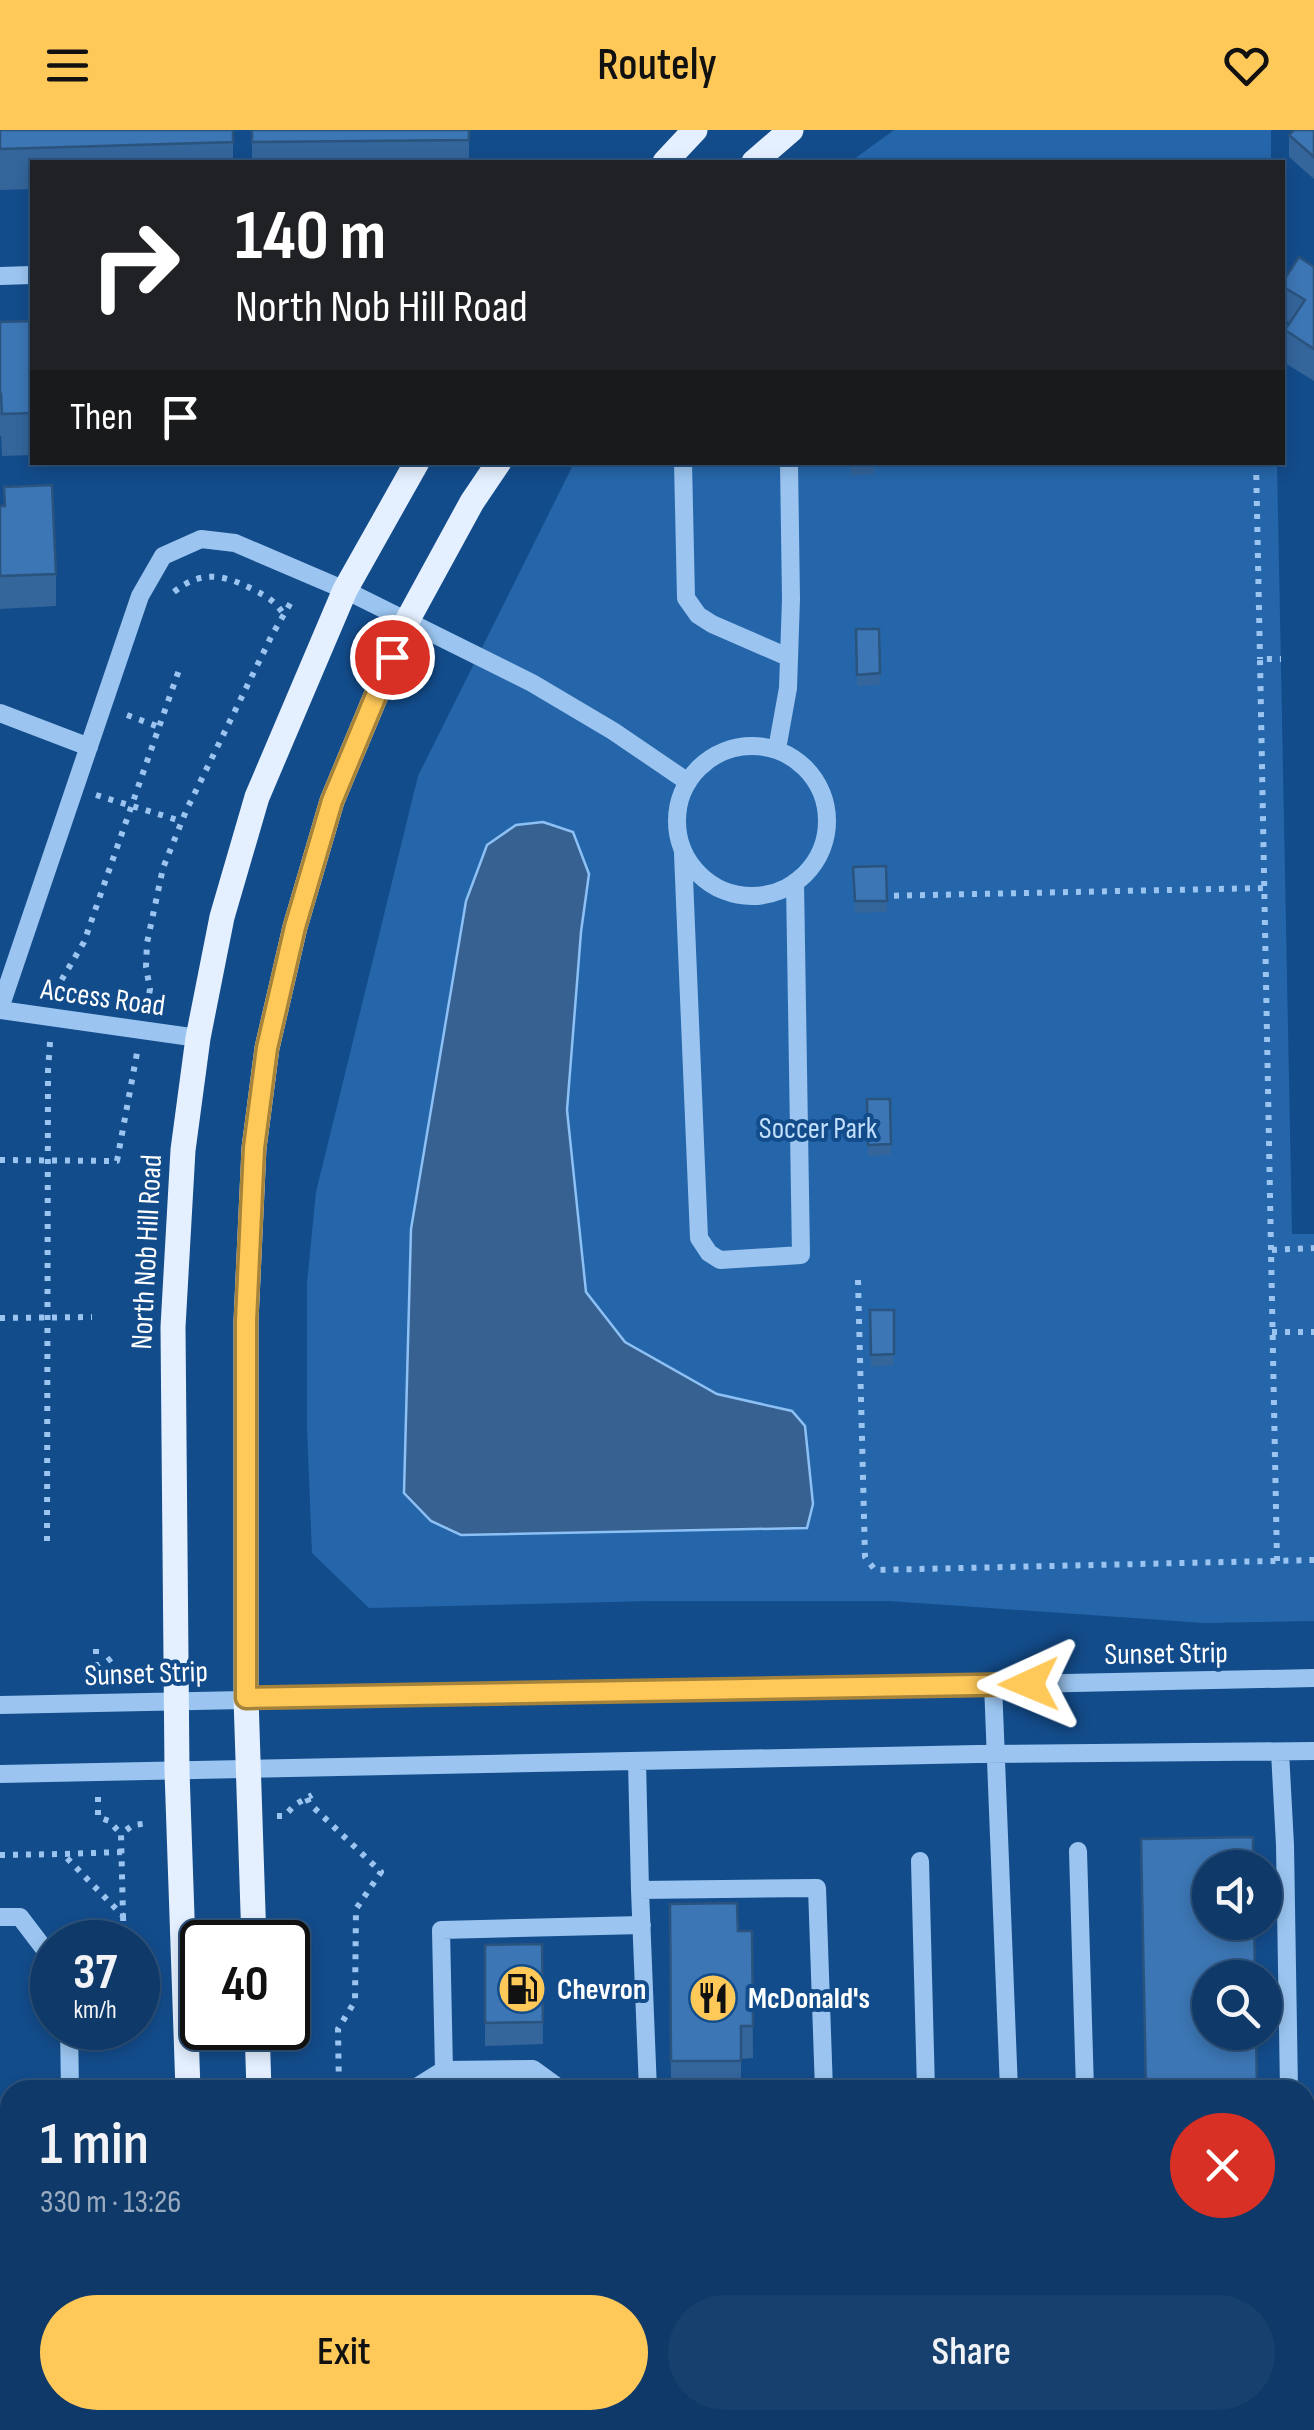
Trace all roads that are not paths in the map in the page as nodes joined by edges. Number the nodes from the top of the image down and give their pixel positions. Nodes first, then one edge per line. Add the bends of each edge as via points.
1 (695, 130) edge
2 (791, 130) edge
3 (667, 160) edge
4 (756, 160) edge
5 (30, 275) edge
6 (0, 276) edge
7 (415, 465) edge
8 (498, 465) edge
9 (682, 465) edge
10 (789, 465) edge
11 (344, 590) junction
12 (407, 621) junction
13 (788, 657) junction
14 (0, 712) edge
15 (89, 748) junction
16 (777, 749) junction
17 (688, 782) junction
18 (683, 854) junction
19 (795, 882) junction
20 (0, 1009) edge
21 (198, 1038) junction
22 (1314, 1678) edge
23 (993, 1684) junction
24 (246, 1698) junction
25 (176, 1700) junction
26 (0, 1705) edge
27 (1314, 1750) edge
28 (1280, 1752) junction
29 (996, 1753) junction
30 (637, 1761) junction
31 (249, 1769) junction
32 (177, 1770) junction
33 (0, 1774) edge
34 (1078, 1851) dead end
35 (920, 1861) dead end
36 (640, 1890) junction
37 (0, 1917) edge
38 (253, 1920) edge
39 (642, 1925) junction
40 (30, 1930) edge
41 (69, 2050) edge
42 (257, 2050) edge
43 (444, 2070) junction
44 (70, 2080) edge
45 (188, 2080) edge
46 (258, 2080) edge
47 (428, 2080) edge
48 (548, 2080) edge
49 (648, 2080) edge
50 (824, 2080) edge
51 (926, 2080) edge
52 (1010, 2080) edge
53 (1085, 2080) edge
54 (1289, 2080) edge

1 - 3 main road
2 - 4 main road
5 - 6 street
7 - 11 main road, North Nob Hill Road
8 - 12 main road
9 - 13 street via 686,598 712,624
10 - 13 street
11 - 12 street
11 - 15 street via 235,543 201,539 163,556 140,596
11 - 21 main road, North Nob Hill Road via 257,797 222,917
12 - 17 street via 532,683
12 - 24 main road via 332,801 267,1048 254,1148 246,1321
13 - 16 street
14 - 15 street
15 - 20 street
16 - 17 street via 748,745 719,753
16 - 19 street via 803,764 821,788 828,817 824,846
17 - 18 street via 676,825
18 - 19 street via 701,877 726,892 756,897
18 - 19 street via 699,1238 720,1260 800,1255
20 - 21 street, Access Road
21 - 25 main road, North Nob Hill Road via 183,1150 173,1327
22 - 23 street, Sunset Strip
23 - 24 street, Sunset Strip
23 - 29 street
24 - 25 street, Sunset Strip
24 - 31 main road
25 - 26 street, Sunset Strip
25 - 32 main road, North Nob Hill Road
27 - 28 street
28 - 29 street
28 - 54 street
29 - 30 street
29 - 52 street
30 - 31 street
30 - 36 street
31 - 32 street
31 - 38 main road
32 - 33 street
32 - 45 main road, North Nob Hill Road
34 - 53 street
35 - 51 street
36 - 39 street
36 - 50 street via 817,1888
37 - 40 street via 20,1917
39 - 43 street via 441,1930
39 - 49 street
41 - 44 street
42 - 46 main road
43 - 47 street
43 - 48 street via 533,2069

